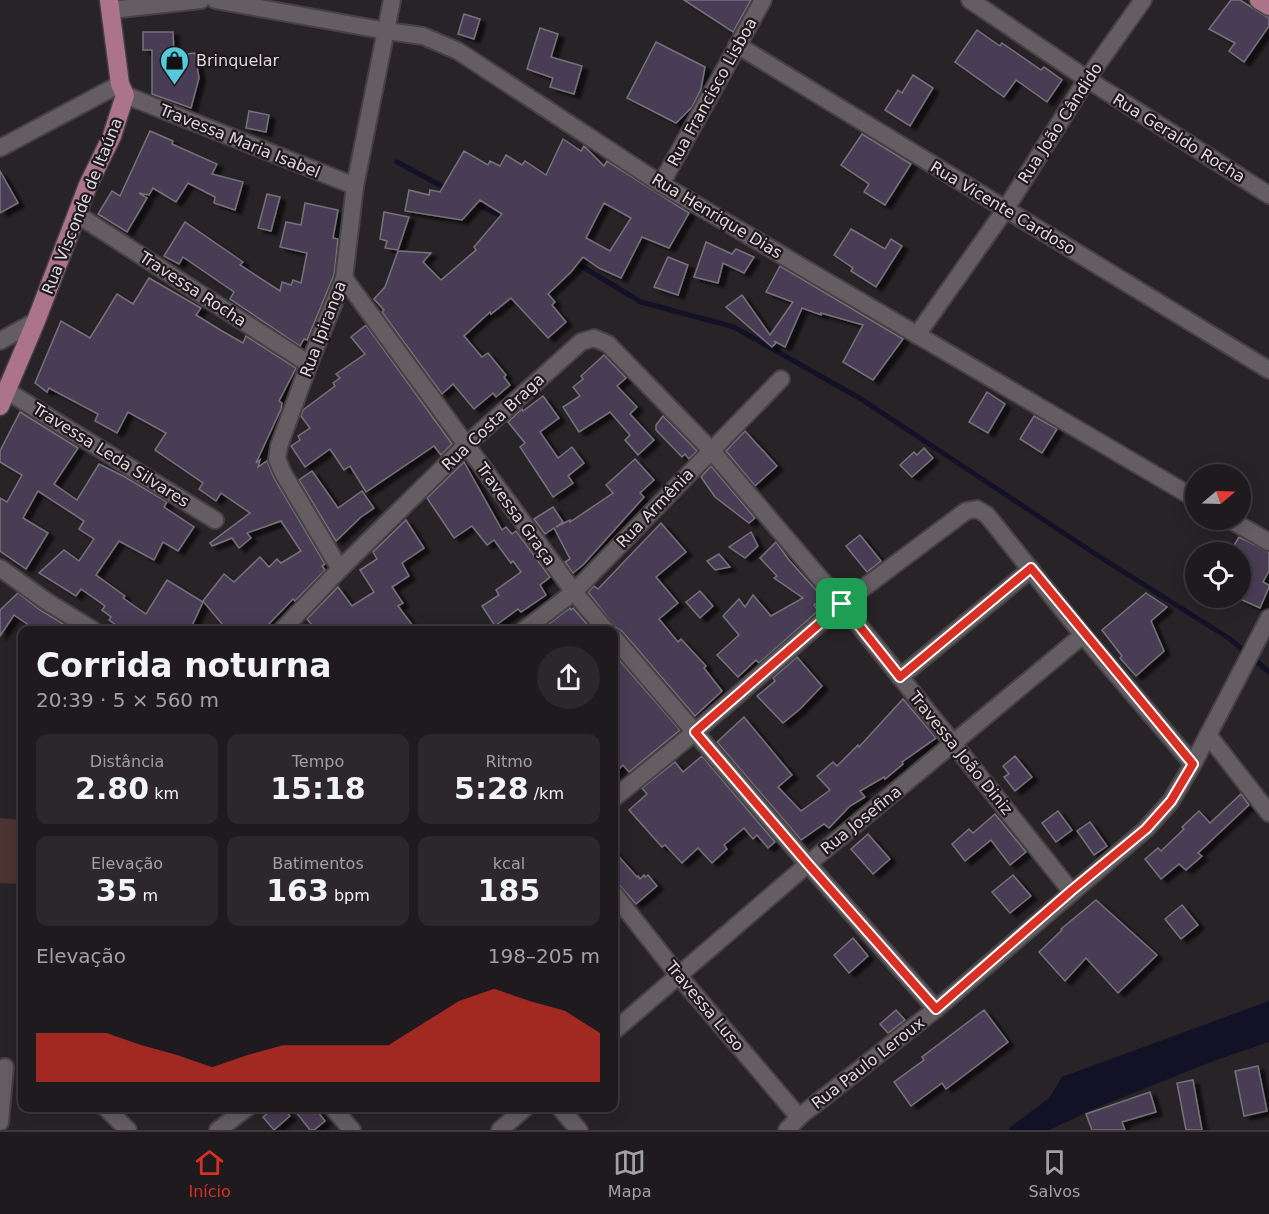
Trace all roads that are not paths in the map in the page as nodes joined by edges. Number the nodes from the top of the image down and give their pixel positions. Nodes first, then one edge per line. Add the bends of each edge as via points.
1 (201, 0) edge
2 (215, 0) edge
3 (392, 0) edge
4 (763, 0) edge
5 (970, 0) edge
6 (1143, 0) edge
7 (1259, 0) edge
8 (110, 5) edge
9 (1269, 6) edge
10 (387, 31) junction
11 (737, 45) junction
12 (1087, 79) junction
13 (122, 89) junction
14 (0, 148) edge
15 (661, 184) junction
16 (355, 186) junction
17 (1269, 195) edge
18 (1005, 210) junction
19 (78, 215) junction
20 (344, 278) junction
21 (36, 321) junction
22 (917, 335) junction
23 (0, 341) edge
24 (309, 364) junction
25 (1269, 370) edge
26 (781, 380) dead end
27 (4, 398) edge
28 (466, 445) junction
29 (711, 450) junction
30 (1185, 493) edge
31 (215, 520) dead end
32 (1248, 530) edge
33 (1269, 542) edge
34 (0, 568) edge
35 (1031, 568) junction
36 (340, 569) junction
37 (574, 592) junction
38 (842, 604) junction
39 (1265, 624) edge
40 (87, 626) edge
41 (286, 626) edge
42 (529, 626) edge
43 (603, 626) edge
44 (1083, 634) junction
45 (618, 643) edge
46 (900, 677) junction
47 (695, 732) junction
48 (1208, 735) junction
49 (955, 744) junction
50 (1193, 764) junction
51 (618, 795) edge
52 (1269, 813) edge
53 (808, 864) junction
54 (1071, 891) junction
55 (618, 899) edge
56 (678, 975) junction
57 (936, 1009) junction
58 (618, 1028) edge
59 (5, 1067) dead end
60 (110, 1112) edge
61 (241, 1112) edge
62 (336, 1112) edge
63 (520, 1112) edge
64 (563, 1112) edge
65 (799, 1117) junction
66 (0, 1122) edge
67 (129, 1130) edge
68 (218, 1130) edge
69 (352, 1130) edge
70 (500, 1130) edge
71 (579, 1130) edge
72 (787, 1130) edge

1 - 8 street
2 - 10 street, Rua Henrique Dias
3 - 10 street, Rua Ipiranga
4 - 11 street, Rua Francisco Lisboa
5 - 12 street, Rua Geraldo Rocha
6 - 12 street, Rua João Cândido
7 - 9 main road
8 - 13 main road, Rua Visconde de Itaúna
10 - 15 street, Rua Henrique Dias via 423,36 458,51
10 - 16 street, Rua Ipiranga
11 - 15 street, Rua Francisco Lisboa
11 - 18 street, Rua Vicente Cardoso
12 - 17 street, Rua Geraldo Rocha
12 - 18 street, Rua João Cândido
13 - 14 street
13 - 16 street, Travessa Maria Isabel
13 - 19 main road, Rua Visconde de Itaúna via 112,136
15 - 22 street, Rua Henrique Dias
16 - 20 street, Rua Ipiranga
18 - 22 street, Rua João Cândido
18 - 25 street, Rua Vicente Cardoso
19 - 21 main road, Rua Visconde de Itaúna
19 - 24 street, Travessa Rocha
20 - 24 street, Rua Ipiranga
20 - 28 street, Travessa Graça
21 - 23 street
21 - 27 main road, Rua Visconde de Itaúna
22 - 30 street, Rua Henrique Dias
24 - 36 street, Rua Ipiranga via 277,459
26 - 29 street, Rua Armênia
27 - 31 street, Travessa Leda Silvares
28 - 29 street, Rua Costa Braga via 581,342 594,338 608,344
28 - 36 street, Rua Costa Braga
28 - 37 street, Travessa Graça
29 - 37 street, Rua Armênia
29 - 38 street, Travessa João Diniz
32 - 33 street
34 - 40 street
35 - 38 street via 987,514 976,509 966,511
35 - 44 street
35 - 46 street
36 - 41 street, Rua Costa Braga
37 - 42 street, Rua Armênia
37 - 43 street, Travessa Graça
38 - 46 street, Travessa João Diniz
38 - 47 street
39 - 48 street, Rua Paulo Leroux
44 - 49 street, Rua Josefina
44 - 50 street
45 - 47 street
46 - 49 street, Travessa João Diniz
47 - 51 street
47 - 53 street
48 - 50 street, Rua Paulo Leroux
48 - 52 street
49 - 53 street, Rua Josefina
49 - 54 street, Travessa João Diniz
50 - 54 street, Rua Paulo Leroux via 1171,801 1146,829
53 - 56 street, Rua Josefina
53 - 57 street
54 - 57 street, Rua Paulo Leroux
55 - 56 street, Travessa Luso
56 - 58 street, Rua Josefina
56 - 65 street, Travessa Luso
57 - 65 street, Rua Paulo Leroux
59 - 66 street
60 - 67 street
61 - 68 street
62 - 69 street
63 - 70 street
64 - 71 street
65 - 72 street, Rua Paulo Leroux

